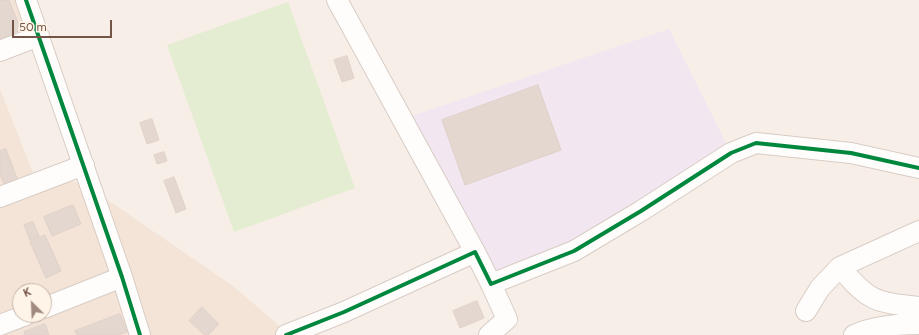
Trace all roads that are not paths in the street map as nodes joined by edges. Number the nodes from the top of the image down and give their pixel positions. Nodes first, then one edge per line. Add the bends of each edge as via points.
1 (26, 0) edge
2 (337, 0) edge
3 (39, 36) junction
4 (0, 51) edge
5 (84, 165) junction
6 (919, 168) edge
7 (0, 197) edge
8 (919, 231) edge
9 (475, 252) junction
10 (840, 267) junction
11 (122, 277) junction
12 (491, 284) junction
13 (52, 305) edge
14 (919, 307) edge
15 (806, 311) dead end
16 (12, 320) edge
17 (919, 324) edge
18 (0, 325) edge
19 (140, 335) edge
20 (286, 335) edge
21 (489, 335) edge
22 (854, 335) edge

1 - 3 street
2 - 9 street
3 - 4 street
3 - 5 street
5 - 7 street
5 - 11 street
6 - 12 street via 851,153 756,143 731,153 574,251
8 - 10 street
9 - 12 street
9 - 20 street via 344,312
10 - 14 street via 857,287 869,296 885,303
10 - 15 street via 820,288
11 - 13 street
11 - 19 street
12 - 21 street via 507,319
16 - 18 street
17 - 22 street via 900,324

